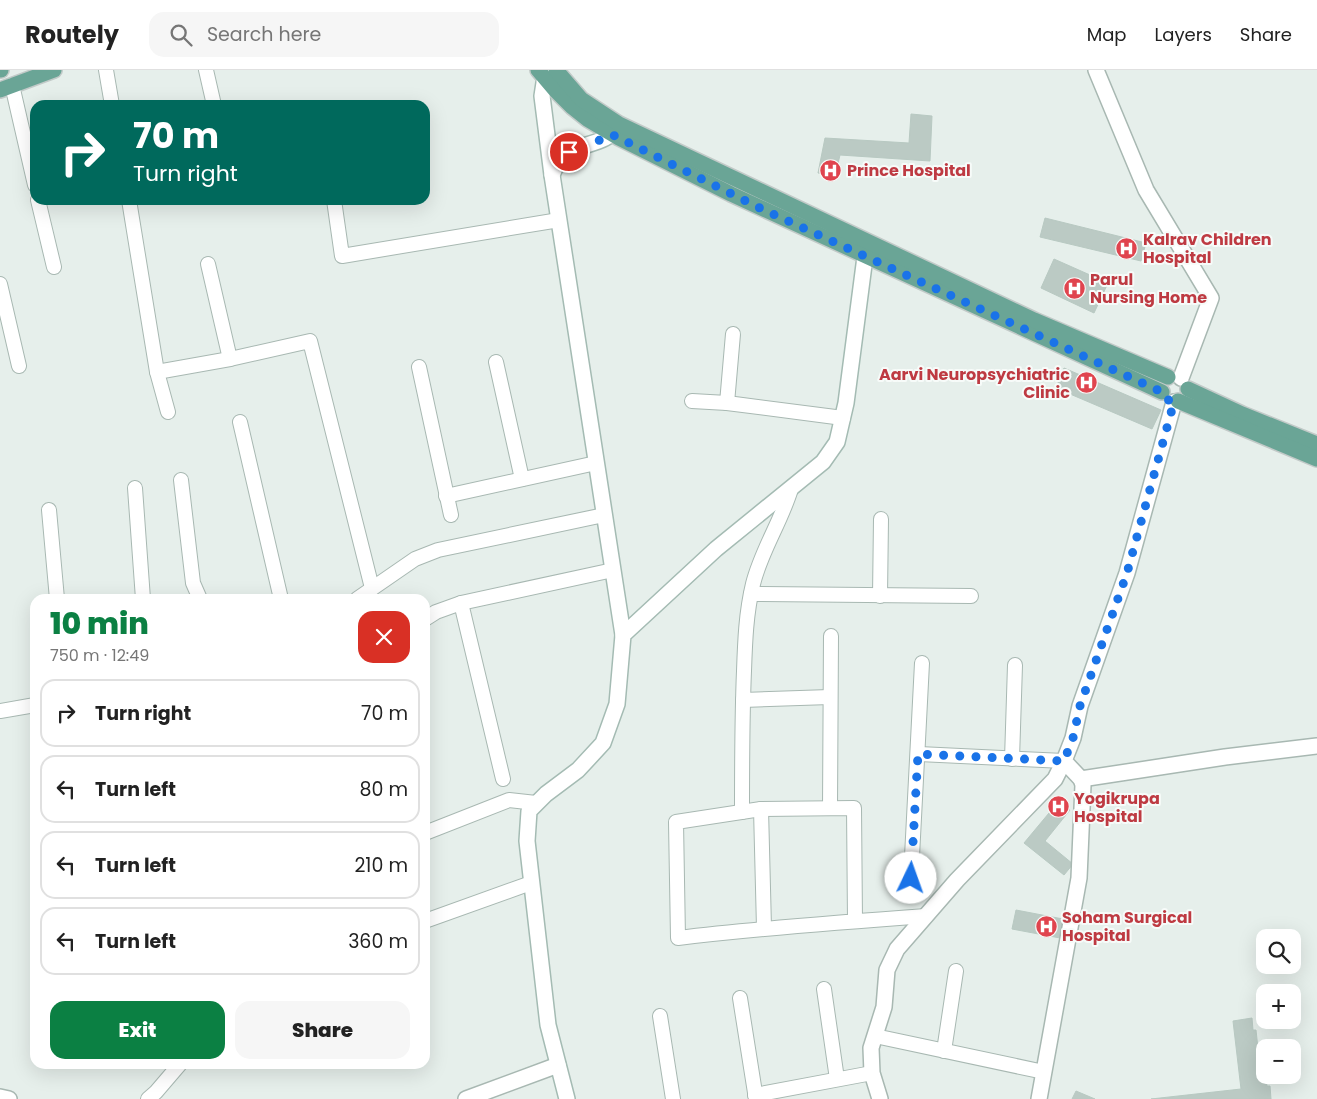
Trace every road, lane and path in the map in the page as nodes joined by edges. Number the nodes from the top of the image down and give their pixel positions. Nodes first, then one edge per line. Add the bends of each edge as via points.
1 (54, 70) edge
2 (106, 70) edge
3 (206, 70) edge
4 (1096, 70) edge
5 (546, 72) edge
6 (32, 74) edge
7 (6, 87) edge
8 (111, 100) edge
9 (213, 100) edge
10 (616, 129) junction
11 (30, 168) edge
12 (552, 174) junction
13 (39, 205) edge
14 (130, 205) edge
15 (335, 205) edge
16 (560, 220) junction
17 (868, 251) junction
18 (208, 264) dead end
19 (54, 266) dead end
20 (0, 284) edge
21 (733, 334) dead end
22 (230, 359) junction
23 (496, 362) dead end
24 (18, 366) dead end
25 (419, 367) dead end
26 (157, 372) junction
27 (1179, 381) junction
28 (1162, 392) junction
29 (692, 401) dead end
30 (1176, 402) junction
31 (727, 404) junction
32 (168, 412) dead end
33 (842, 418) junction
34 (240, 422) dead end
35 (1317, 444) edge
36 (1317, 459) edge
37 (596, 463) junction
38 (522, 479) junction
39 (181, 480) dead end
40 (135, 488) dead end
41 (791, 489) junction
42 (446, 496) junction
43 (49, 510) dead end
44 (604, 515) junction
45 (451, 516) dead end
46 (881, 519) dead end
47 (613, 570) junction
48 (372, 588) junction
49 (57, 594) edge
50 (143, 594) edge
51 (198, 594) edge
52 (280, 594) edge
53 (364, 594) edge
54 (751, 594) junction
55 (880, 596) junction
56 (972, 596) dead end
57 (461, 603) junction
58 (430, 616) edge
59 (623, 635) junction
60 (831, 636) dead end
61 (922, 663) dead end
62 (1015, 665) dead end
63 (830, 697) junction
64 (743, 700) junction
65 (30, 706) edge
66 (0, 711) edge
67 (1317, 746) edge
68 (918, 754) junction
69 (1012, 758) junction
70 (1064, 761) junction
71 (503, 778) dead end
72 (1081, 779) junction
73 (536, 804) junction
74 (830, 808) junction
75 (761, 809) junction
76 (742, 812) junction
77 (430, 831) edge
78 (532, 883) junction
79 (910, 895) dead end
80 (926, 916) junction
81 (430, 919) edge
82 (854, 921) junction
83 (764, 928) junction
84 (956, 972) dead end
85 (824, 989) dead end
86 (740, 998) dead end
87 (660, 1016) dead end
88 (875, 1036) junction
89 (944, 1051) junction
90 (558, 1065) junction
91 (176, 1069) edge
92 (1044, 1072) junction
93 (872, 1073) junction
94 (837, 1079) junction
95 (0, 1096) edge
96 (755, 1097) edge
97 (9, 1099) edge
98 (148, 1099) edge
99 (466, 1099) edge
100 (566, 1099) edge
101 (674, 1099) edge
102 (880, 1099) edge
103 (1040, 1099) edge

1 - 6 main road
2 - 8 street
3 - 9 street
4 - 27 street via 1146,190 1210,298
5 - 10 main road via 572,107 587,119
5 - 12 street via 542,96
6 - 7 main road
7 - 11 street
10 - 12 street via 569,152 557,163
10 - 17 main road via 731,194
12 - 16 street
13 - 19 street
14 - 26 street
15 - 16 street via 342,256
16 - 37 street
17 - 27 main road
17 - 28 main road
17 - 33 street
18 - 22 street
20 - 24 street
21 - 31 street
22 - 26 street
22 - 48 street via 310,342
23 - 38 street
25 - 42 street
26 - 32 street
27 - 28 main road via 1163,384
27 - 30 main road via 1185,397
27 - 35 main road via 1242,414
28 - 30 main road via 1166,399
29 - 31 street
30 - 36 main road
30 - 70 street via 1127,573
31 - 33 street
33 - 41 street via 837,442 823,462
34 - 52 street
37 - 38 street
37 - 44 street
38 - 42 street
39 - 51 street via 193,583
40 - 50 street
41 - 54 street via 762,556
41 - 59 street via 716,549
42 - 45 street
43 - 49 street
44 - 47 street
44 - 48 street via 438,550 415,559
46 - 55 street
47 - 57 street
47 - 59 street
48 - 53 street
54 - 55 street
54 - 64 street
55 - 56 street
57 - 58 street
57 - 71 street
59 - 73 street via 617,704 603,743 578,770
60 - 63 street
61 - 68 street
62 - 69 street
63 - 64 street
63 - 74 street
64 - 76 street
65 - 66 street
67 - 72 street
68 - 69 street
68 - 79 street
69 - 70 street
70 - 72 street
70 - 80 street via 1055,779
72 - 92 street via 1084,785 1079,878
73 - 77 street via 509,800
73 - 78 street via 529,811 527,841
74 - 75 street
74 - 82 street via 854,808
75 - 76 street
75 - 83 street
76 - 83 street via 676,822 678,938
78 - 81 street
78 - 90 street via 548,1025
80 - 82 street
80 - 88 street via 892,958 887,970 884,1007
82 - 83 street
84 - 89 street
85 - 94 street
86 - 96 street
87 - 101 street
88 - 89 street
88 - 93 street via 870,1056
89 - 92 street
90 - 99 street
90 - 100 street
91 - 98 street
92 - 103 street
93 - 94 street
93 - 102 street
94 - 96 street
95 - 97 street

